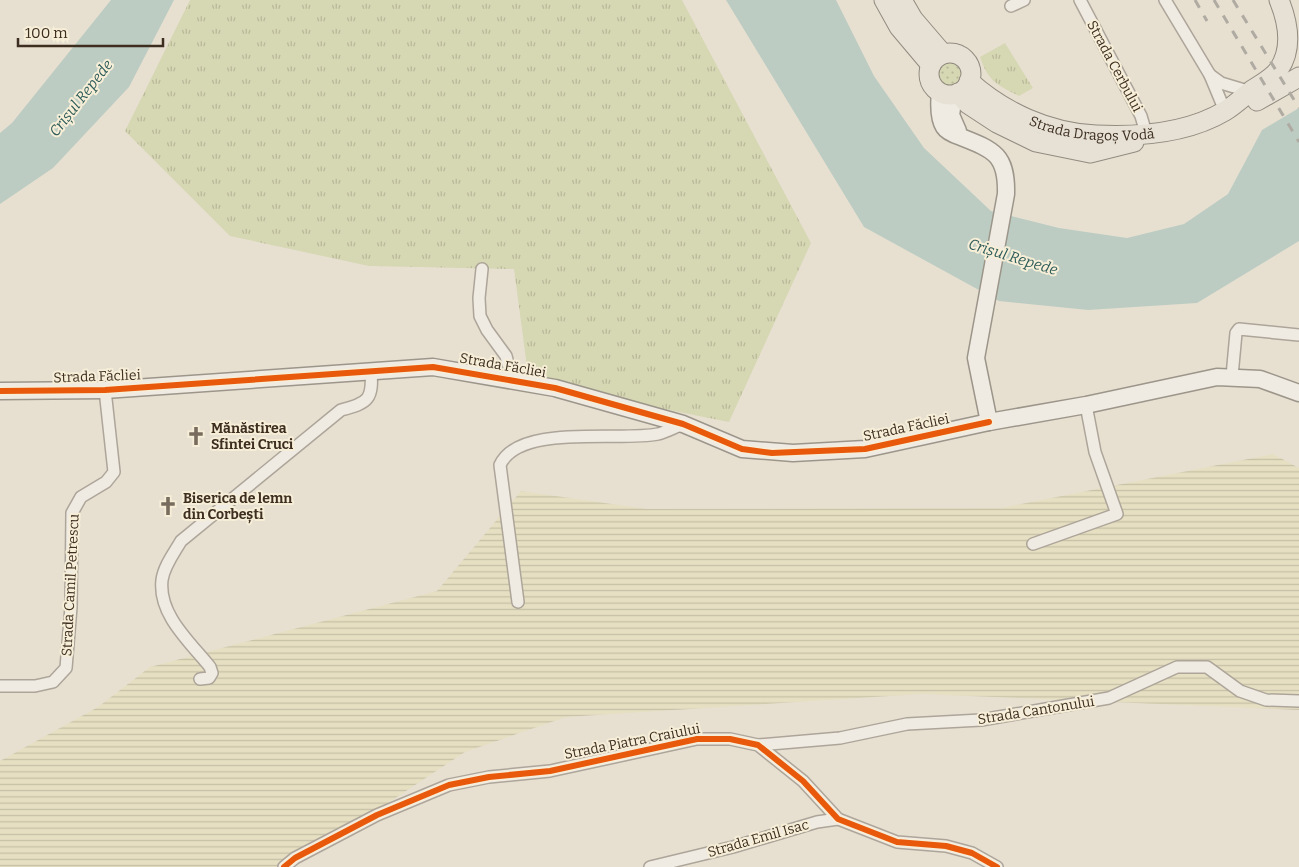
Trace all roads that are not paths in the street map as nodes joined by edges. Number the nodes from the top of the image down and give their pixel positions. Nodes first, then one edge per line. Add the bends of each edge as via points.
1 (884, 0) edge
2 (902, 0) edge
3 (1024, 0) edge
4 (1080, 0) edge
5 (1165, 0) edge
6 (1279, 0) edge
7 (1011, 6) dead end
8 (937, 59) junction
9 (1210, 75) junction
10 (1299, 77) edge
11 (1251, 92) junction
12 (958, 93) junction
13 (1225, 111) junction
14 (1146, 133) junction
15 (482, 269) dead end
16 (1299, 335) edge
17 (371, 370) junction
18 (1232, 376) junction
19 (512, 379) junction
20 (105, 390) junction
21 (0, 391) edge
22 (1299, 393) edge
23 (1086, 405) junction
24 (989, 422) junction
25 (683, 424) junction
26 (1033, 544) dead end
27 (518, 602) dead end
28 (200, 679) dead end
29 (0, 686) edge
30 (1299, 701) edge
31 (758, 745) junction
32 (838, 819) junction
33 (284, 867) edge
34 (650, 867) edge
35 (997, 867) edge

1 - 8 main road via 899,27
2 - 8 main road
3 - 7 street
4 - 14 street, Strada Cerbului via 1141,116
5 - 9 street
6 - 11 main road, Strada Dragoș Vodă via 1287,28 1287,51 1278,71
8 - 12 main road, Strada Dragoș Vodă via 929,71 931,83
8 - 12 main road via 956,54 967,62 970,68
9 - 11 street via 1222,83
9 - 13 street
10 - 12 main road, Strada Dragoș Vodă via 1225,122 1203,131 1165,139 1126,142 1090,154 1036,142 1018,134
11 - 13 main road, Strada Dragoș Vodă
12 - 14 main road, Strada Dragoș Vodă via 987,97 1018,115 1063,130 1095,135
12 - 24 street via 951,115 958,131 1001,161 1005,170 1006,194 976,358
13 - 14 main road, Strada Dragoș Vodă via 1174,130
15 - 19 street, Strada Făcliei via 480,316 506,356
16 - 18 street via 1239,329
17 - 19 street, Strada Făcliei via 432,367
17 - 20 street, Strada Făcliei
17 - 28 street via 372,390 368,399 341,410 180,541 162,580 164,602 172,620 210,667 212,673 209,678
18 - 22 street, Strada Făcliei via 1260,380
18 - 23 street, Strada Făcliei via 1194,380
19 - 25 street, Strada Făcliei
20 - 21 street, Strada Făcliei
20 - 29 street, Strada Camil Petrescu via 114,472 106,482 81,497 72,513 71,607 66,668 53,682 35,686
23 - 24 street, Strada Făcliei
23 - 26 street via 1095,452 1117,514
24 - 25 street, Strada Făcliei via 865,449 793,453 742,449
25 - 27 street via 658,434 544,440 511,450 500,465
30 - 31 street, Strada Cantonului via 1266,700 1240,691 1207,667 1177,667 1100,700 981,720 907,724 840,738
31 - 32 street, Strada Piatra Craiului via 804,781
31 - 33 street, Strada Piatra Craiului via 730,739 697,739 550,771 449,785 377,815
32 - 34 street, Strada Emil Isac
32 - 35 street, Strada Piatra Craiului via 897,842 946,846 972,853

